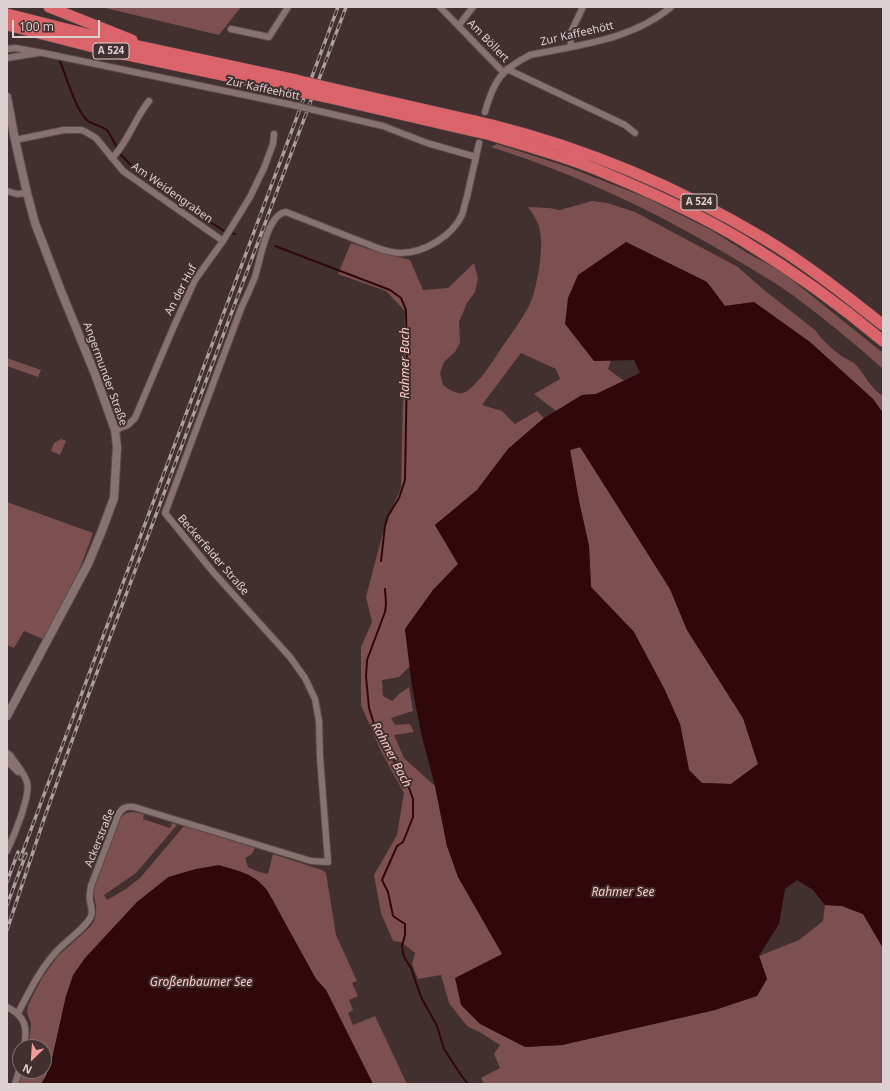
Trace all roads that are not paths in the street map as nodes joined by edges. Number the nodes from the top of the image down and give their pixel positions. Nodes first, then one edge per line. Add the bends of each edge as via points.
1 (49, 7) edge
2 (288, 7) edge
3 (440, 7) edge
4 (473, 7) edge
5 (583, 7) edge
6 (671, 7) edge
7 (8, 20) edge
8 (459, 25) junction
9 (231, 29) dead end
10 (571, 46) junction
11 (7, 49) edge
12 (43, 52) junction
13 (164, 52) junction
14 (7, 58) edge
15 (505, 70) junction
16 (295, 85) junction
17 (7, 97) edge
18 (149, 101) dead end
19 (485, 112) dead end
20 (492, 130) junction
21 (635, 133) dead end
22 (274, 134) dead end
23 (12, 135) edge
24 (479, 143) dead end
25 (114, 156) junction
26 (476, 157) junction
27 (7, 191) edge
28 (27, 193) junction
29 (225, 238) junction
30 (883, 325) edge
31 (883, 341) edge
32 (114, 430) junction
33 (7, 716) edge
34 (7, 753) edge
35 (7, 762) edge
36 (26, 778) junction
37 (7, 851) edge
38 (328, 862) joint
39 (7, 1007) edge
40 (18, 1013) junction
41 (25, 1039) edge

1 - 13 highway
2 - 9 street via 269,37
3 - 8 street, Am Böllert
4 - 8 street
5 - 10 street via 570,34
6 - 10 street, Zur Kaffeehött via 642,26 627,32 609,39
7 - 13 highway, A 524
7 - 16 highway, A 524 via 109,51
8 - 15 street, Am Böllert
10 - 15 street, Zur Kaffeehött via 530,55
11 - 12 street, Zur Kaffeehött
12 - 14 street, Zur Kaffeehött
12 - 26 street, Zur Kaffeehött, bridge via 383,126 427,143
13 - 16 highway, A 524
15 - 19 street, Zur Kaffeehött via 489,98
15 - 21 street via 625,125
16 - 20 highway, A 524, bridge
17 - 23 main road, Angermunder Straße
18 - 25 street
20 - 30 highway, A 524 via 554,142 650,178 764,238 814,272
20 - 31 highway, A 524 via 594,168 704,219 780,264
22 - 29 street, An der Huf via 264,168
23 - 25 street, Am Weidengraben via 81,130 96,138
23 - 28 main road, Angermunder Straße
24 - 26 street
25 - 29 street, Am Weidengraben via 129,176
26 - 38 street, Beckerfelder Straße via 462,215 451,230 433,244 418,250 402,253 380,249 286,212 277,216 267,235 255,276 165,513 290,656 315,699 319,721
27 - 28 street
28 - 32 main road, Angermunder Straße via 37,229 95,374
29 - 32 street, An der Huf via 195,280 135,418 128,425
32 - 33 main road, Angermunder Straße via 117,447 114,498 101,533 88,564
34 - 36 street
35 - 36 street
36 - 37 street via 26,800
38 - 40 street, Ackerstraße via 311,861 128,806 118,816 91,886 91,917 47,963
39 - 40 street
40 - 41 street via 25,1025

